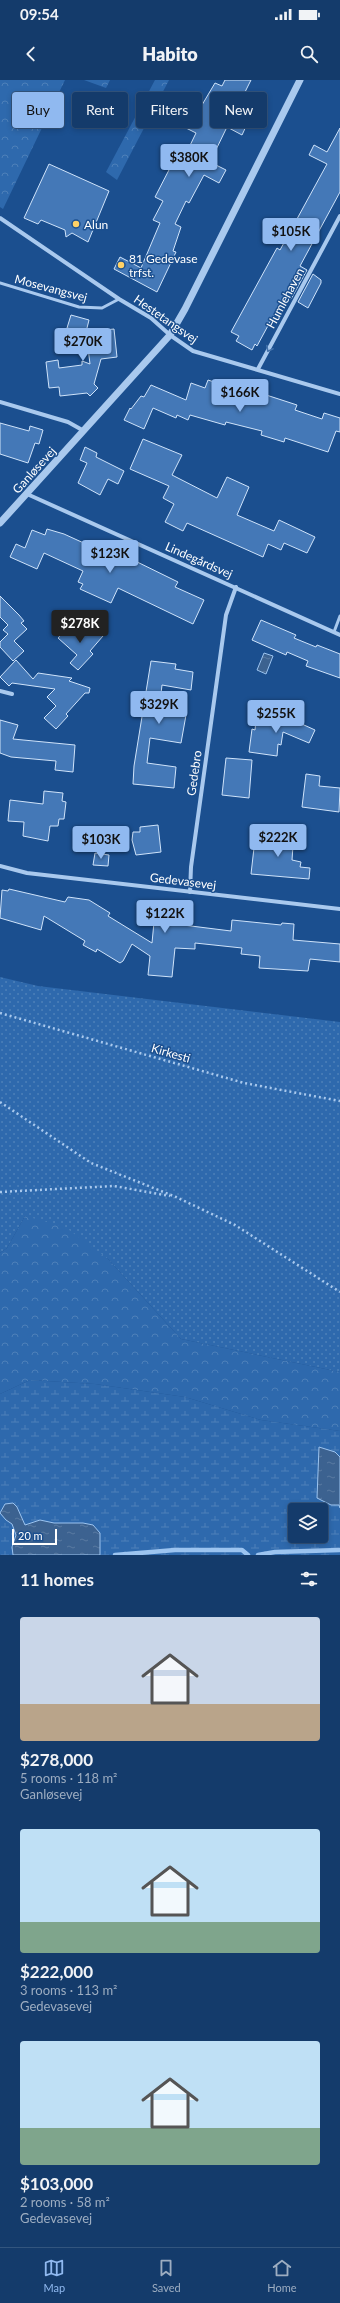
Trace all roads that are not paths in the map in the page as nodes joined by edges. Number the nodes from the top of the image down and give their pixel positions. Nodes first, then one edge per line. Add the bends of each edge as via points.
1 (300, 80) edge
2 (340, 216) edge
3 (0, 218) edge
4 (0, 284) edge
5 (119, 299) junction
6 (170, 335) junction
7 (258, 369) junction
8 (340, 394) edge
9 (0, 402) edge
10 (84, 431) junction
11 (27, 494) junction
12 (0, 523) edge
13 (236, 587) junction
14 (340, 616) edge
15 (334, 632) junction
16 (340, 634) edge
17 (0, 691) edge
18 (12, 694) dead end
19 (0, 866) edge
20 (190, 892) junction
21 (340, 909) edge

1 - 6 street, Ganløsevej
2 -> 7 street, Humlehaven
3 - 5 street, Hestetangsvej
4 - 5 lane, Mosevangsvej via 79,307 102,308
5 - 6 street, Hestetangsvej via 151,318
6 - 7 street, Hestetangsvej via 192,351
6 - 10 street, Ganløsevej
7 - 8 street, Hestetangsvej
9 - 10 street via 68,422
10 - 11 street, Ganløsevej
11 - 12 street, Ganløsevej
11 - 13 street, Lindegårdsvej
13 - 15 street, Lindegårdsvej
13 - 20 street, Gedebro via 226,615 191,867
14 - 15 lane
15 - 16 street, Lindegårdsvej
17 - 18 street
19 - 20 street, Gedevasevej via 27,873
20 - 21 street, Gedevasevej

